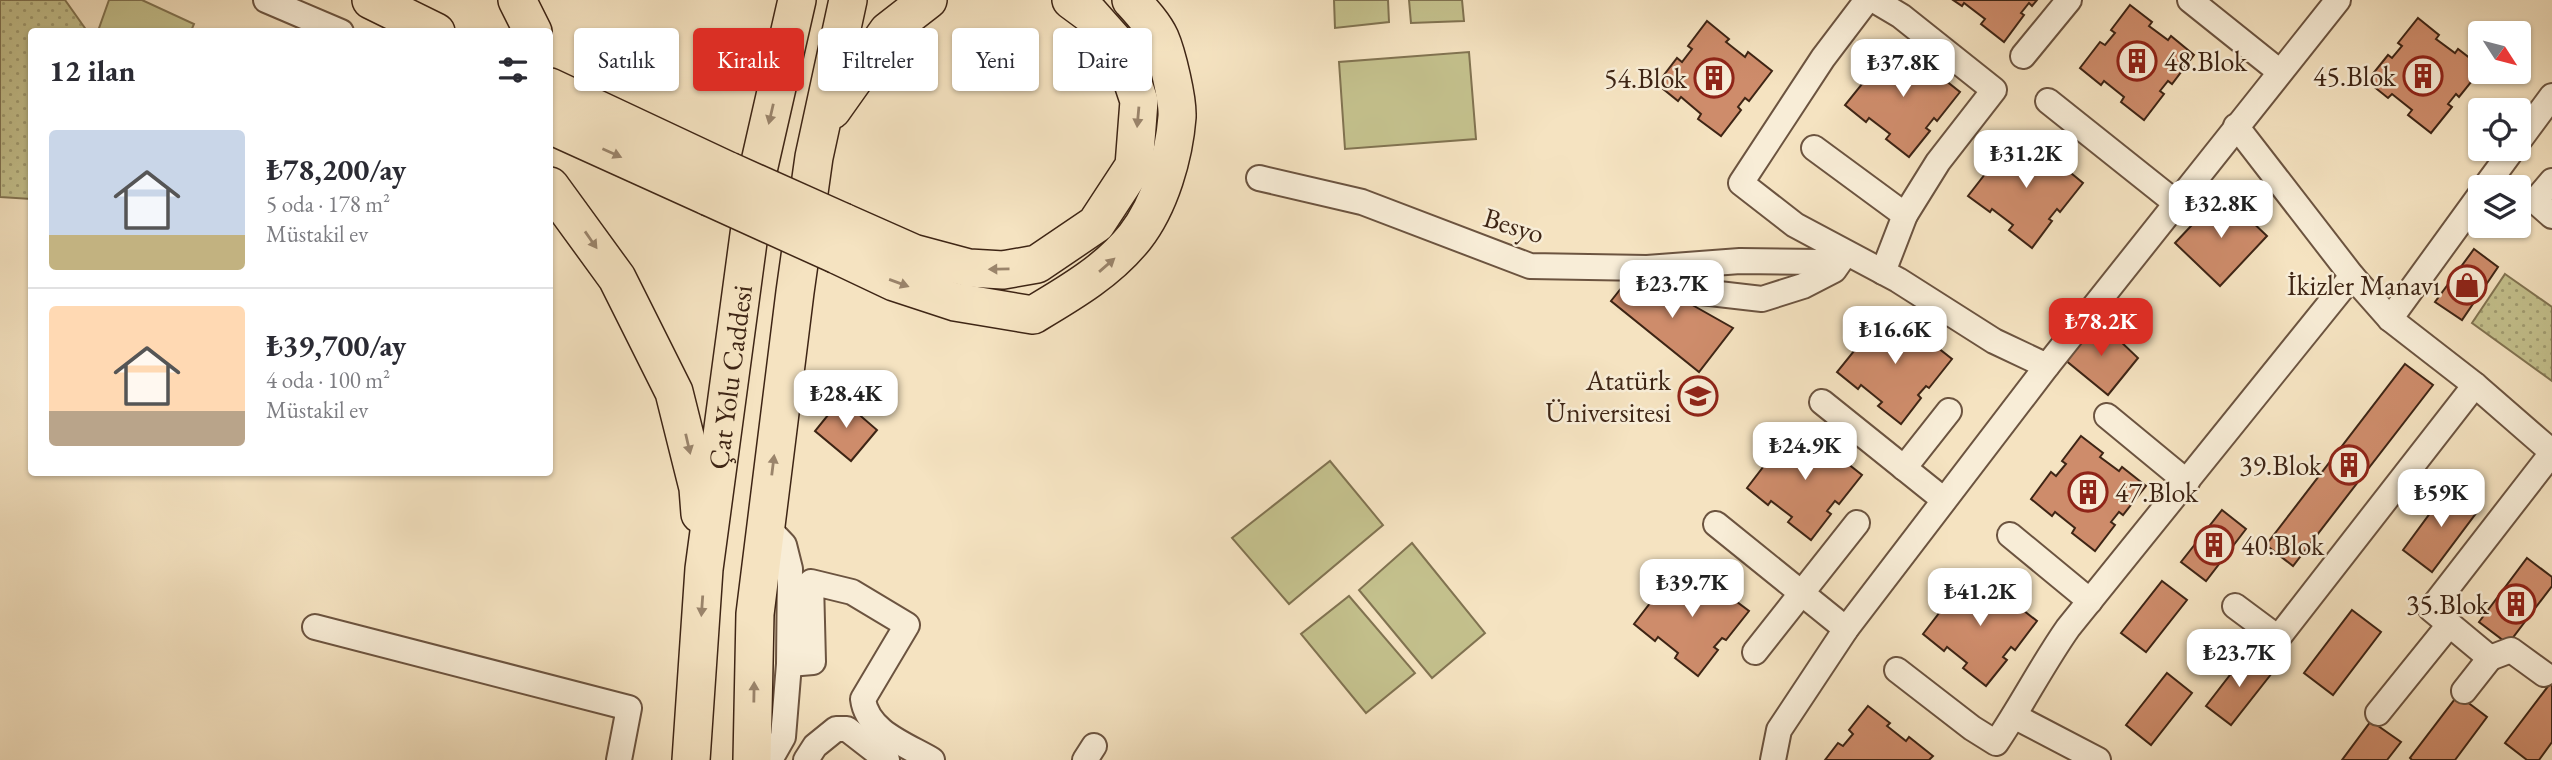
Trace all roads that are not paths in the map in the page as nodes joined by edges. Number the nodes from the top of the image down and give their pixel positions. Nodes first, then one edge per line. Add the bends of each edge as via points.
1 (266, 0) edge
2 (371, 0) edge
3 (517, 0) edge
4 (797, 0) edge
5 (848, 0) edge
6 (928, 0) edge
7 (1071, 0) edge
8 (1131, 0) edge
9 (1867, 0) edge
10 (1874, 0) edge
11 (2069, 0) edge
12 (2190, 0) edge
13 (2338, 0) edge
14 (332, 28) edge
15 (428, 28) edge
16 (531, 28) edge
17 (2023, 56) dead end
18 (553, 61) edge
19 (2280, 72) junction
20 (553, 88) edge
21 (2552, 96) edge
22 (2048, 101) dead end
23 (823, 122) junction
24 (2531, 124) edge
25 (553, 126) edge
26 (2236, 126) junction
27 (642, 132) junction
28 (1814, 148) dead end
29 (1259, 177) dead end
30 (2552, 181) edge
31 (719, 184) junction
32 (553, 190) edge
33 (2176, 203) junction
34 (2468, 212) edge
35 (1905, 215) junction
36 (2552, 216) edge
37 (840, 239) junction
38 (1845, 253) junction
39 (1883, 272) junction
40 (2353, 276) junction
41 (1675, 289) dead end
42 (2390, 319) junction
43 (2047, 366) junction
44 (2475, 385) junction
45 (1822, 402) dead end
46 (1949, 411) dead end
47 (2107, 415) dead end
48 (2552, 453) edge
49 (1904, 468) junction
50 (2187, 482) junction
51 (1944, 500) junction
52 (1857, 523) dead end
53 (1716, 524) dead end
54 (766, 526) junction
55 (2010, 535) dead end
56 (704, 569) junction
57 (1802, 593) junction
58 (2090, 601) junction
59 (2235, 606) dead end
60 (2449, 625) junction
61 (315, 628) dead end
62 (1846, 629) junction
63 (1755, 652) dead end
64 (2490, 658) junction
65 (789, 664) junction
66 (1896, 670) dead end
67 (2544, 674) dead end
68 (2464, 691) dead end
69 (2378, 713) dead end
70 (2014, 716) junction
71 (1991, 751) edge
72 (619, 760) edge
73 (691, 760) edge
74 (752, 760) edge
75 (770, 760) edge
76 (806, 760) edge
77 (887, 760) edge
78 (932, 760) edge
79 (1773, 760) edge
80 (2098, 760) edge

1 - 14 street
2 - 15 highway
3 - 16 highway
4 -> 56 highway, Çat Yolu Caddesi via 757,175
5 - 23 highway, Çat Yolu Caddesi
6 - 23 highway via 888,31
7 -> 37 highway via 1090,13 1122,50 1139,101 1134,166 1096,224 1037,264 1003,270 969,268
37 -> 8 highway via 894,282 954,302 1033,315 1109,264 1136,236 1159,195 1177,115 1160,37
9 - 38 street via 1741,183 1795,225
10 - 35 street via 1994,90 1938,162
11 - 17 street
12 - 19 street
13 - 19 street
18 - 27 highway via 588,94
19 - 26 street
20 - 27 highway
21 - 24 street
22 - 33 street
54 -> 23 highway, Çat Yolu Caddesi via 800,251
25 -> 31 highway
26 - 33 street
26 - 40 street
27 - 31 highway
28 - 35 street
29 - 38 street, Besyo via 1362,202 1530,266 1647,268 1740,261 1820,262
30 - 36 street via 2535,201
31 - 37 highway, bridge
32 -> 56 highway via 617,278 674,392 698,488
33 - 43 street
34 - 42 street
35 - 39 street
38 - 39 street
38 - 41 street via 1834,270 1762,299
39 - 43 street via 1994,341
40 - 42 street
40 - 50 street
42 - 44 street
43 - 51 street
44 - 48 street
44 - 59 street via 2278,638
45 - 49 street
46 - 49 street
47 - 50 street
48 - 60 street via 2431,610
49 - 51 street
50 - 58 street
51 - 62 street
52 - 57 street
53 - 57 street
54 - 65 street via 780,538 789,556
74 -> 54 highway, Çat Yolu Caddesi via 755,614
55 - 58 street
56 -> 73 highway, Çat Yolu Caddesi
57 - 62 street
57 - 63 street
58 - 70 street via 2044,662
60 - 64 street
60 - 69 street
61 - 72 street via 629,708
62 - 79 street via 1779,730
64 - 67 street via 2511,650
64 - 68 street
65 - 75 street via 783,737
65 - 78 street via 813,662 811,582 852,592 907,625 863,699 864,708 874,724
66 - 71 street via 1972,728
70 - 71 street
70 - 80 street
76 - 77 street via 836,729 847,729

